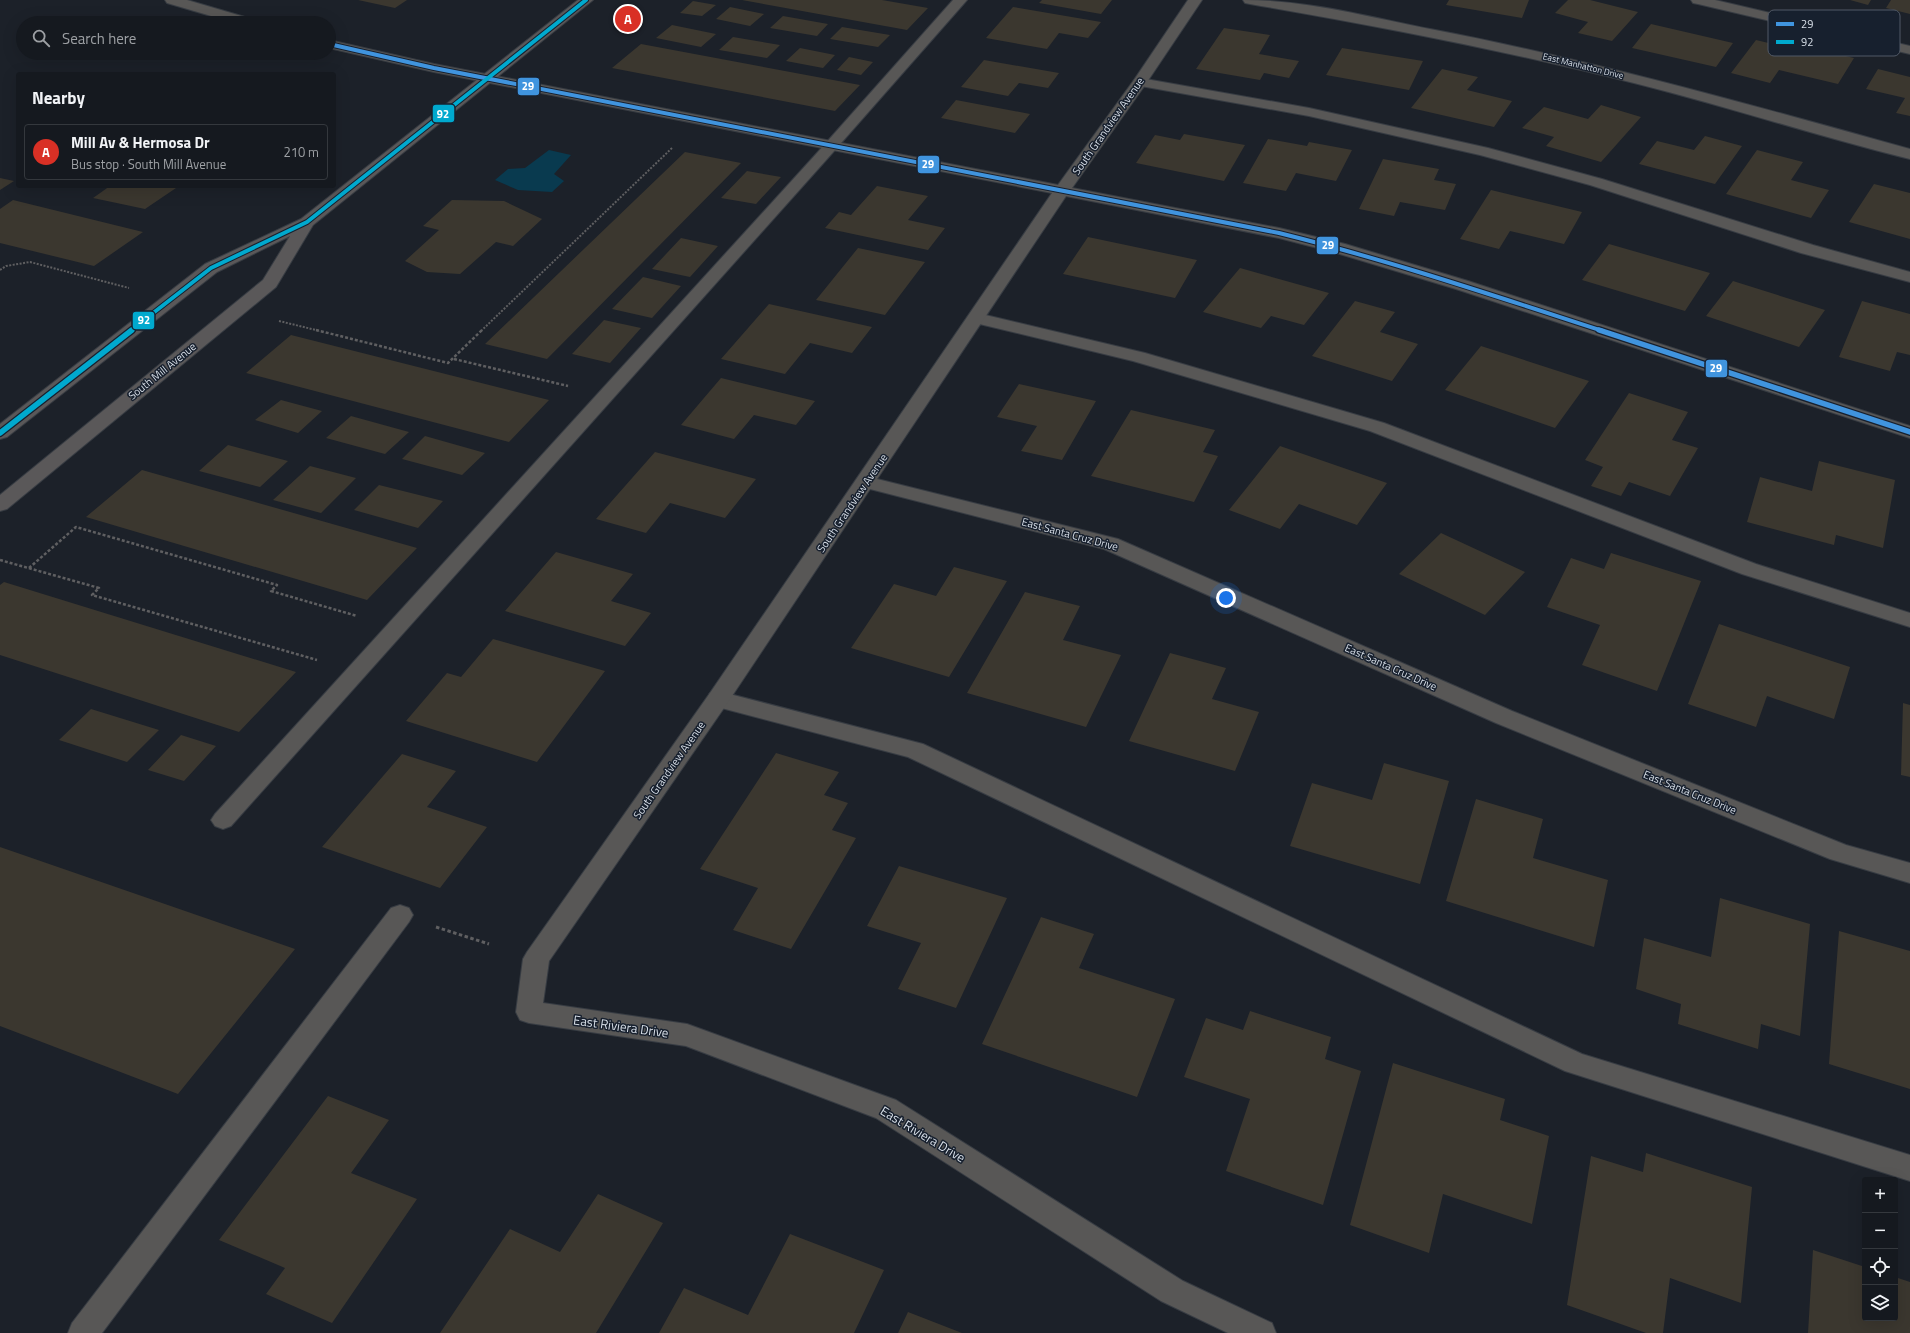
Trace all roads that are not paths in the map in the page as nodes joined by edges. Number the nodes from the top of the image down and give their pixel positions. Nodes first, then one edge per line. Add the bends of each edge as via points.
1 (172, 0) edge
2 (586, 0) edge
3 (960, 0) edge
4 (1195, 0) edge
5 (1250, 0) edge
6 (1698, 0) edge
7 (226, 16) edge
8 (1768, 17) edge
9 (336, 46) edge
10 (1900, 48) edge
11 (1910, 50) edge
12 (488, 78) junction
13 (1140, 82) junction
14 (832, 144) junction
15 (1910, 154) edge
16 (1063, 190) junction
17 (307, 222) junction
18 (1910, 277) edge
19 (978, 318) junction
20 (0, 432) edge
21 (1910, 432) edge
22 (866, 482) junction
23 (0, 505) edge
24 (1910, 620) edge
25 (718, 699) junction
26 (223, 820) dead end
27 (1910, 872) edge
28 (400, 915) road end
29 (529, 1012) joint
30 (1910, 1168) edge
31 (83, 1333) edge
32 (1261, 1333) edge

1 - 7 street
2 - 12 main road, South Mill Avenue
3 - 14 street
4 - 13 street, South Grandview Avenue
5 - 15 street, East Manhatton Drive via 1393,25 1549,58
6 - 8 street
9 - 12 street
10 - 11 street
12 - 14 street
12 - 17 main road, South Mill Avenue
13 - 16 street, South Grandview Avenue
13 - 18 street via 1309,112 1482,151 1596,182 1807,249
14 - 16 street
14 - 26 street
16 - 19 street, South Grandview Avenue
16 - 21 street via 1237,223 1339,248 1462,285
17 - 20 main road, South Mill Avenue via 211,268
17 - 23 main road, South Mill Avenue via 270,283
19 - 22 street, South Grandview Avenue
19 - 24 street via 1139,357 1376,427 1749,569
22 - 25 street, South Grandview Avenue
22 - 27 street, East Santa Cruz Drive via 1111,544 1504,717 1839,852
25 - 29 street, South Grandview Avenue via 536,959
25 - 30 street via 915,750 1574,1063
28 - 31 street
29 - 32 street, East Riviera Drive via 687,1035 886,1109 1172,1291

